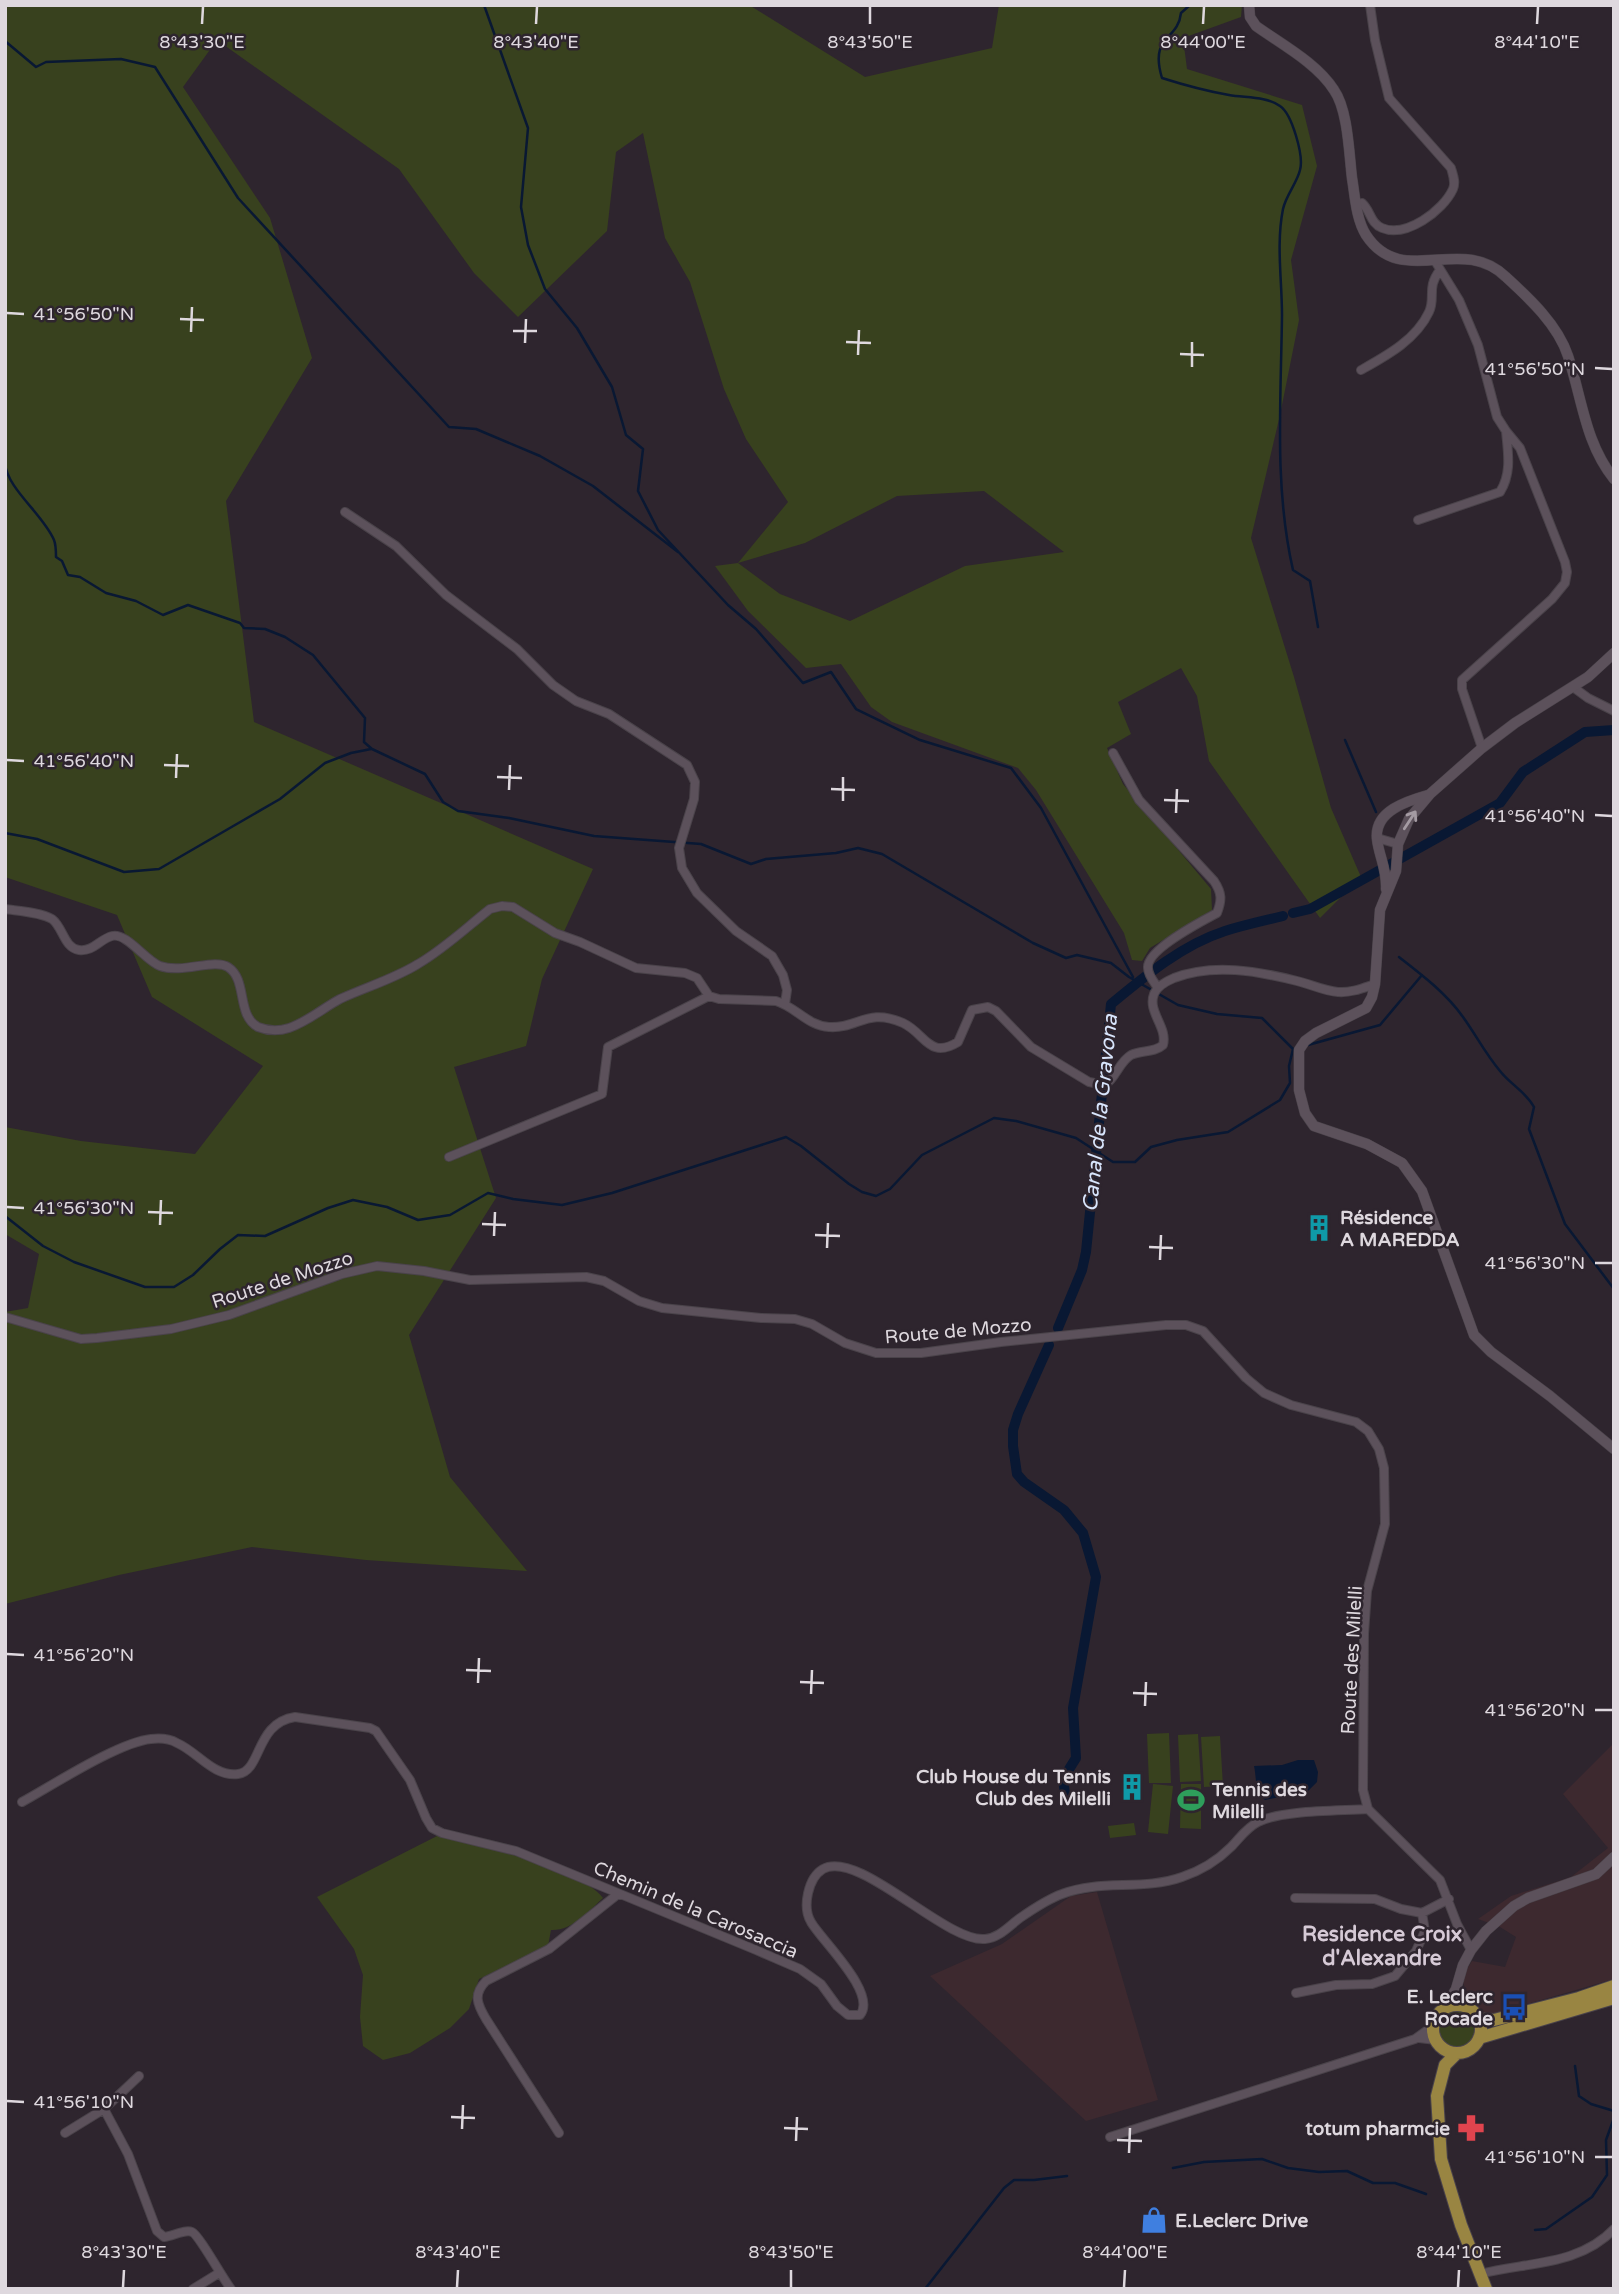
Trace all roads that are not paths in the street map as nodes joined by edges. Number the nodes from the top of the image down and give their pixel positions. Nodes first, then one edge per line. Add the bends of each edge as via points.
1 (1249, 5) edge
2 (1370, 5) edge
3 (1356, 205) junction
4 (1438, 265) junction
5 (1361, 370) dead end
6 (1506, 432) junction
7 (1614, 479) edge
8 (345, 512) dead end
9 (1418, 520) dead end
10 (1614, 653) edge
11 (1573, 687) junction
12 (1614, 711) edge
13 (1482, 748) junction
14 (1114, 753) dead end
15 (1430, 794) junction
16 (1377, 838) junction
17 (1398, 844) junction
18 (1386, 896) junction
19 (5, 909) edge
20 (1375, 984) junction
21 (1155, 992) junction
22 (709, 996) junction
23 (785, 1004) junction
24 (449, 1157) dead end
25 (5, 1317) edge
26 (1186, 1325) joint
27 (1614, 1449) edge
28 (22, 1802) dead end
29 (1368, 1809) junction
30 (1614, 1857) edge
31 (618, 1894) junction
32 (1295, 1898) dead end
33 (1449, 1899) junction
34 (1422, 1913) junction
35 (1471, 1950) junction
36 (1614, 1986) edge
37 (1455, 1989) junction
38 (1296, 1993) dead end
39 (1614, 1998) edge
40 (1465, 2006) junction
41 (1444, 2009) junction
42 (1479, 2019) junction
43 (1419, 2038) junction
44 (1479, 2038) junction
45 (1443, 2042) junction
46 (139, 2076) dead end
47 (104, 2109) junction
48 (65, 2133) dead end
49 (559, 2133) dead end
50 (1110, 2137) dead end
51 (1614, 2229) edge
52 (219, 2273) junction
53 (1480, 2274) junction
54 (193, 2289) edge
55 (231, 2289) edge
56 (1486, 2289) edge

1 - 3 street via 1256,26 1335,90 1343,114
2 - 3 street via 1389,98 1451,168 1454,178 1453,189 1428,218 1407,229 1382,229 1362,203
3 - 4 street via 1365,233 1376,247 1391,257
4 - 5 street via 1431,310 1418,329
4 - 6 street via 1478,345 1497,417
4 - 7 street via 1457,257 1489,265 1504,274 1550,323 1568,354 1597,454
6 - 9 street via 1509,466 1500,492
6 - 13 street via 1520,448 1567,572 1565,583 1552,599 1462,680
8 - 23 street via 396,546 446,595 517,649 553,685 576,701 609,714 687,765 695,782 679,848 682,868 697,893 736,931 772,956 785,982
10 - 11 street
11 - 12 street
11 - 13 street
13 - 15 street
14 - 21 street via 1139,800 1220,891 1217,913 1150,958
15 - 16 street via 1386,813
17 -> 15 street via 1409,819
16 - 17 street
16 - 18 street via 1387,873
17 - 18 street via 1396,871
18 - 20 street via 1379,920
19 - 22 street via 55,921 76,950 88,950 121,935 159,965 180,970 226,966 234,973 249,1020 271,1031 312,1018 418,964 490,909 502,906 513,907 555,933 636,968 697,978
20 - 21 street via 1335,992 1295,980 1211,969 1168,981
20 - 27 street via 1366,1008 1316,1032 1299,1050 1299,1090 1305,1113 1314,1126 1367,1144 1402,1163 1422,1191 1474,1335
21 - 23 street via 1154,1011 1164,1031 1163,1045 1125,1059 1105,1085 1089,1082 1031,1047 988,1007 972,1010 958,1042 940,1049 904,1023 868,1016 828,1027 813,1024
22 - 23 street
22 - 24 street via 608,1047 602,1094
25 - 26 street, Route de Mozzo via 81,1339 171,1329 229,1315 377,1266 470,1280 586,1277 662,1308 795,1319 876,1353 921,1353
26 - 29 street, Route des Milelli via 1203,1331 1264,1393 1356,1422 1380,1449 1385,1524 1367,1591 1364,1634 1362,1763
28 - 31 street, Chemin de la Carosaccia via 113,1752 149,1739 177,1742 221,1772 237,1774 248,1768 267,1732 285,1718 370,1728 382,1736 399,1762 432,1828 516,1851
29 - 31 street, Chemin de la Carosaccia via 1273,1816 1246,1830 1215,1861 1183,1877 1159,1884 1072,1890 986,1939 954,1930 855,1872 824,1869 811,1882 809,1920 854,1980 863,2001 860,2015 848,2014 800,1969
29 - 33 street via 1434,1872
30 - 35 street via 1596,1874 1514,1906
31 - 49 street via 549,1949 486,1981 477,1996 486,2019
32 - 34 street via 1375,1899
33 - 34 street
33 - 35 street
34 - 38 street via 1425,1931 1416,1951 1395,1976 1372,1984
35 - 37 street
36 - 42 main road via 1493,2020
37 - 40 street
37 - 41 street
39 - 44 main road
40 - 41 main road
40 - 42 main road
41 - 45 main road via 1435,2020
42 - 44 main road
43 - 45 street
43 - 45 street
43 - 50 street
44 - 45 main road via 1470,2049
45 - 53 main road via 1446,2066 1437,2096 1441,2159
46 - 47 street
47 - 48 street
47 - 52 street via 128,2154 157,2231 164,2237 192,2232
51 - 53 street via 1593,2247 1570,2257
52 - 54 street
52 - 55 street
53 - 56 main road

